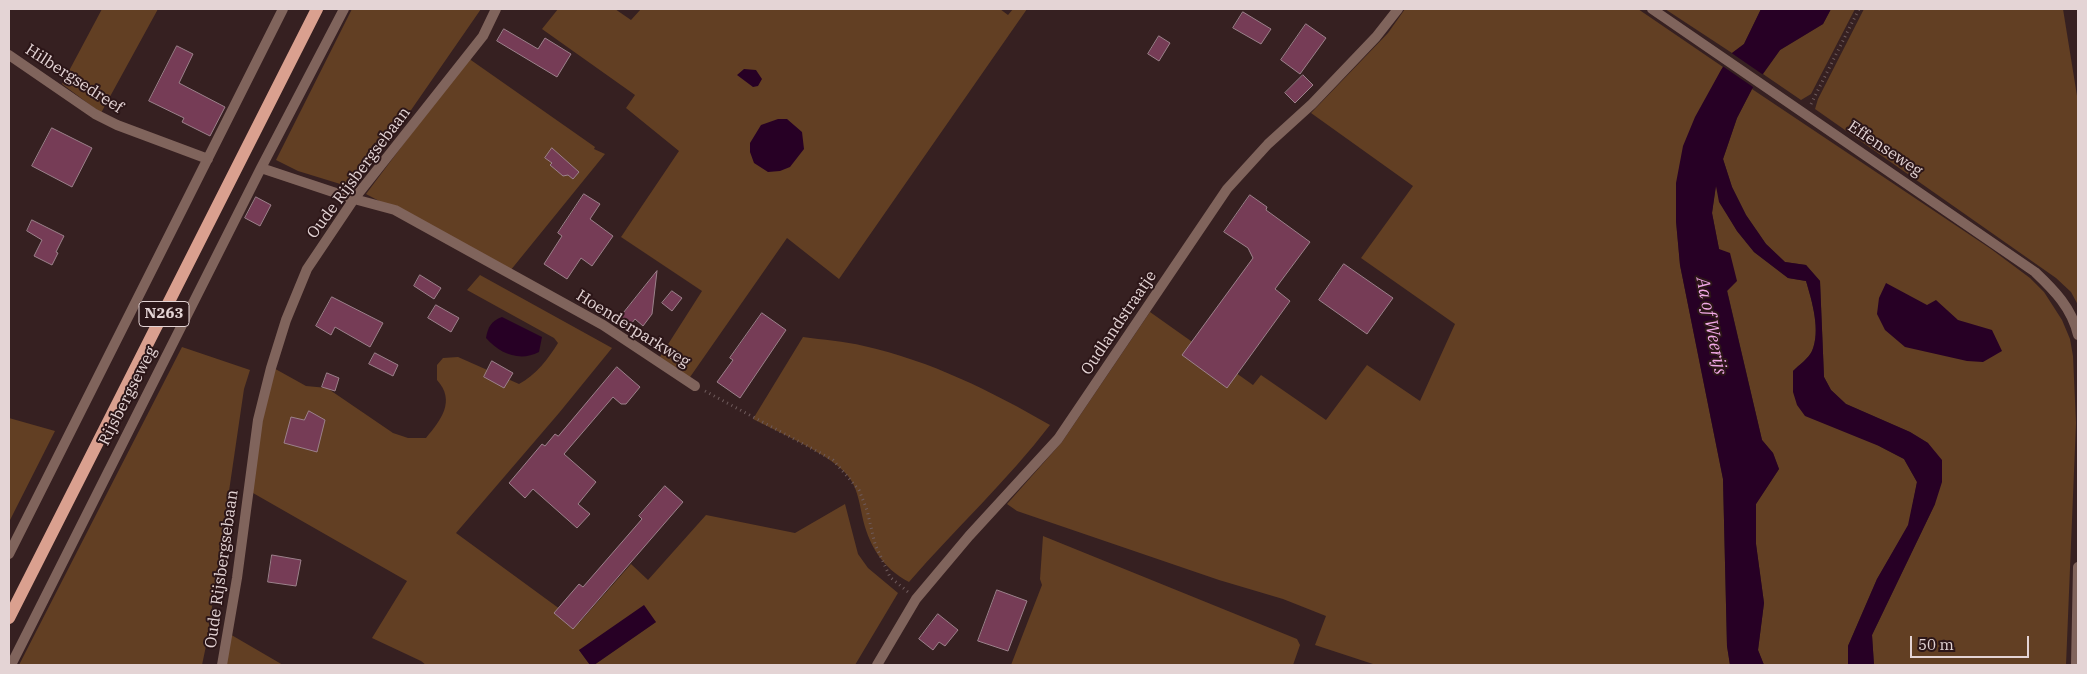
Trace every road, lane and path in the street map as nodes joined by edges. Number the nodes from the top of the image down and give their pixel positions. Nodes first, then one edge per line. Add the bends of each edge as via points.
1 (283, 9) edge
2 (317, 9) edge
3 (344, 9) edge
4 (496, 9) edge
5 (1398, 9) edge
6 (1652, 9) edge
7 (1859, 9) edge
8 (9, 55) edge
9 (1805, 113) junction
10 (208, 159) junction
11 (261, 168) junction
12 (354, 199) junction
13 (2078, 335) edge
14 (695, 386) joint
15 (9, 554) edge
16 (2078, 567) edge
17 (916, 599) junction
18 (9, 618) edge
19 (11, 665) edge
20 (222, 665) edge
21 (877, 665) edge
22 (2076, 665) edge

1 - 10 street
2 - 18 main road, Rijsbergseweg / N263
3 - 11 street, Rijsbergseweg
4 - 12 street, Oude Rijsbergsebaan via 483,36
5 - 17 street, Oudlandstraatje via 1370,44 1227,189 1058,439
6 - 9 street, Effenseweg
7 - 9 path
8 - 10 street, Hilbergsedreef via 117,126
9 - 13 street, Effenseweg via 2035,272 2065,304
10 - 15 street
11 - 12 street, Hoenderparkweg
11 - 19 street, Rijsbergseweg
12 - 14 street, Hoenderparkweg via 395,210 603,326
12 - 20 street, Oude Rijsbergsebaan via 307,269 270,368 258,420
14 - 17 path, Hoenderparkweg via 833,460 859,490 874,544 890,577
16 - 22 street
17 - 21 street, Oudlandstraatje

